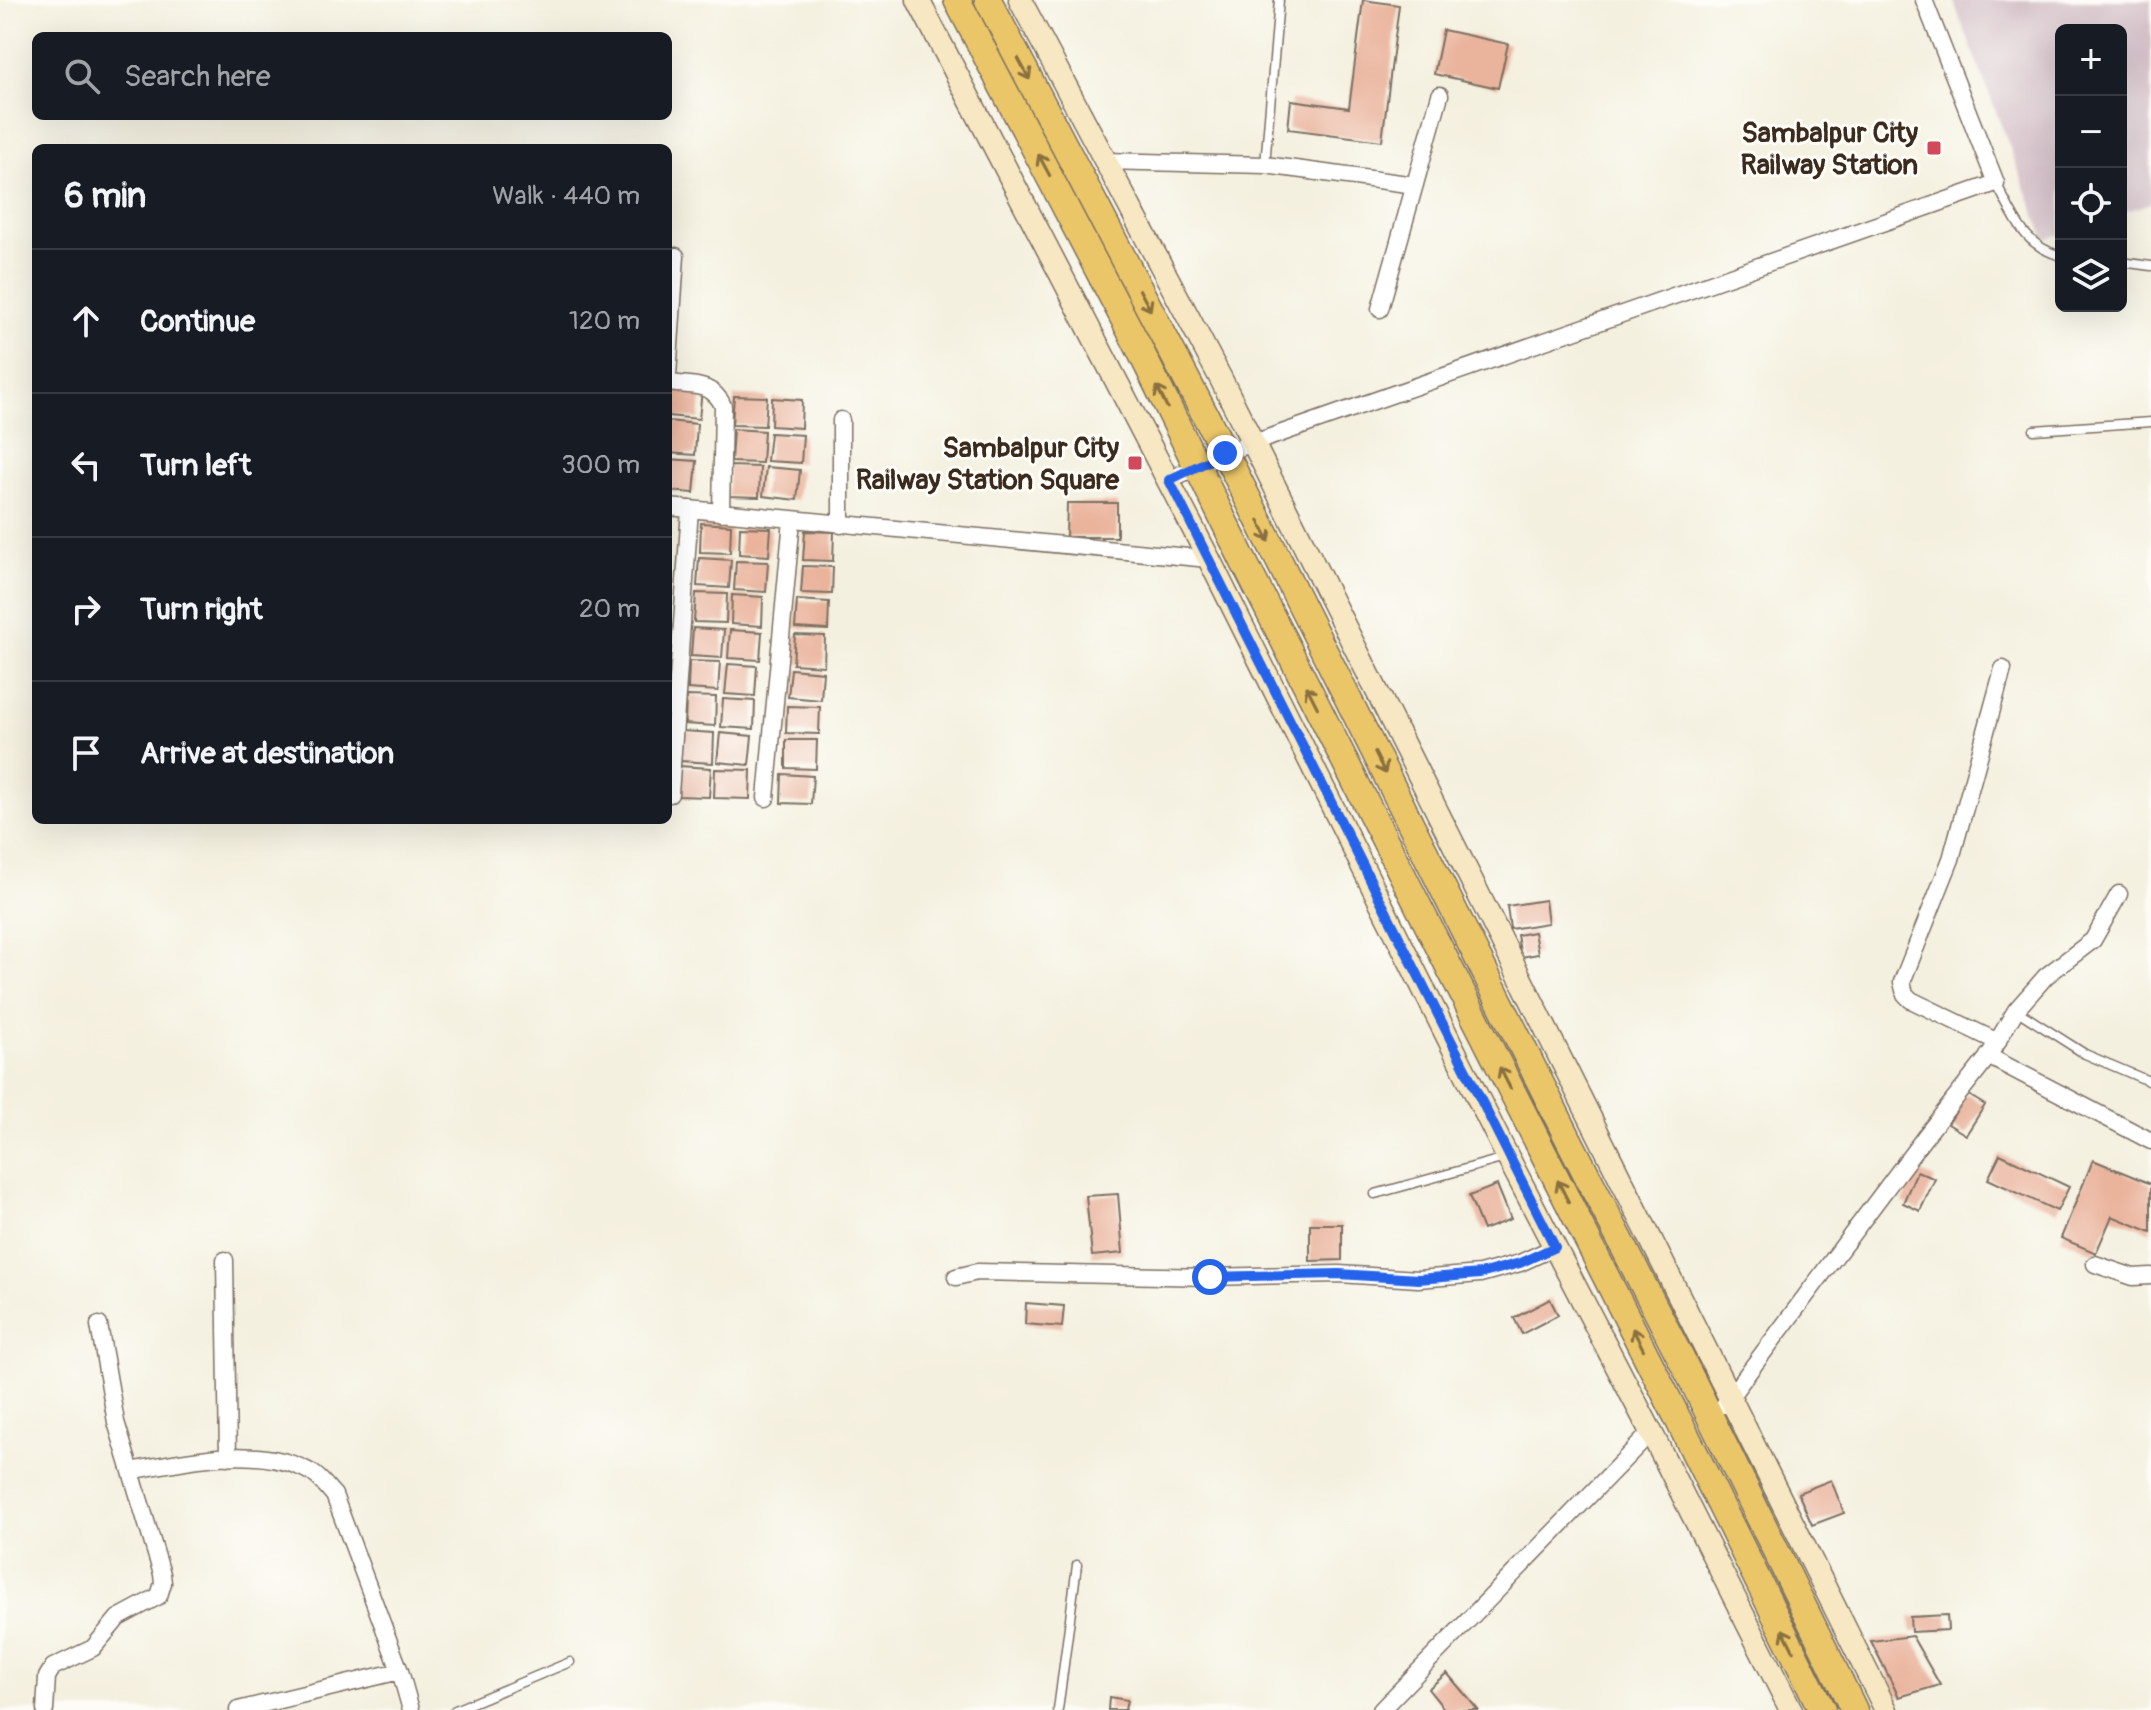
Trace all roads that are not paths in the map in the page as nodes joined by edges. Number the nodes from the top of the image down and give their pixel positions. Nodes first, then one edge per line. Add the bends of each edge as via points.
1 (918, 0) edge
2 (957, 0) edge
3 (988, 0) edge
4 (1020, 0) edge
5 (1279, 0) edge
6 (1924, 0) edge
7 (1440, 95) dead end
8 (1103, 161) junction
9 (1265, 165) junction
10 (1996, 183) junction
11 (1415, 185) junction
12 (2055, 254) edge
13 (676, 256) dead end
14 (2127, 263) edge
15 (2151, 266) edge
16 (1380, 309) dead end
17 (672, 316) edge
18 (672, 384) edge
19 (841, 420) dead end
20 (2151, 422) edge
21 (2034, 430) dead end
22 (1253, 444) junction
23 (1225, 453) junction
24 (1197, 467) junction
25 (1169, 480) junction
26 (672, 507) edge
27 (690, 509) junction
28 (721, 513) junction
29 (792, 520) junction
30 (841, 525) junction
31 (1209, 559) junction
32 (2003, 669) dead end
33 (672, 766) edge
34 (766, 798) dead end
35 (2119, 894) dead end
36 (2016, 1010) junction
37 (1993, 1049) junction
38 (2151, 1082) edge
39 (2151, 1141) edge
40 (1508, 1157) junction
41 (1375, 1194) dead end
42 (1555, 1247) junction
43 (225, 1260) dead end
44 (2095, 1264) dead end
45 (2151, 1276) edge
46 (956, 1277) dead end
47 (99, 1325) dead end
48 (1731, 1396) junction
49 (1711, 1422) junction
50 (1651, 1432) junction
51 (228, 1457) junction
52 (131, 1471) junction
53 (1077, 1565) dead end
54 (570, 1662) dead end
55 (400, 1671) junction
56 (45, 1710) edge
57 (238, 1710) edge
58 (411, 1710) edge
59 (455, 1710) edge
60 (1058, 1710) edge
61 (1381, 1710) edge
62 (1791, 1710) edge
63 (1822, 1710) edge
64 (1854, 1710) edge
65 (1886, 1710) edge

1 - 25 main road
24 -> 2 highway
3 -> 23 highway
4 - 8 main road
5 - 9 lane
6 - 10 street
7 - 11 street
8 - 9 street
8 - 22 main road
9 - 11 street
10 - 12 lane via 2024,235
10 - 22 street
11 - 16 street
13 - 17 street
14 - 15 lane
18 - 28 street via 711,389 723,406
19 - 30 street
20 - 21 lane
22 - 23 street
22 - 48 main road
23 - 24 street
23 -> 49 highway
24 - 25 street
63 -> 24 highway
25 - 31 main road
26 - 27 street
27 - 28 street
27 - 33 street
28 - 29 street
29 - 30 street
29 - 34 street
30 - 31 street
31 - 40 main road
32 - 37 street via 1951,859 1902,982 1911,1000
35 - 36 street via 2093,940 2046,976
36 - 37 street
36 - 38 lane via 2085,1054
37 - 39 street
37 - 48 street
40 - 41 lane
40 - 42 main road
42 - 46 street via 1480,1274 1418,1279 977,1272
42 - 50 main road
43 - 51 street
44 - 45 street via 2133,1277
47 - 52 street via 116,1422
48 - 49 street
48 - 65 main road
49 - 64 highway
50 - 61 street
50 - 62 main road
51 - 52 street via 195,1457
51 - 55 street via 291,1463 315,1474 334,1495
52 - 56 street via 162,1574 162,1590 152,1602 118,1618 93,1648 53,1667 47,1677
53 - 60 lane
54 - 59 lane
55 - 57 street
55 - 58 street

